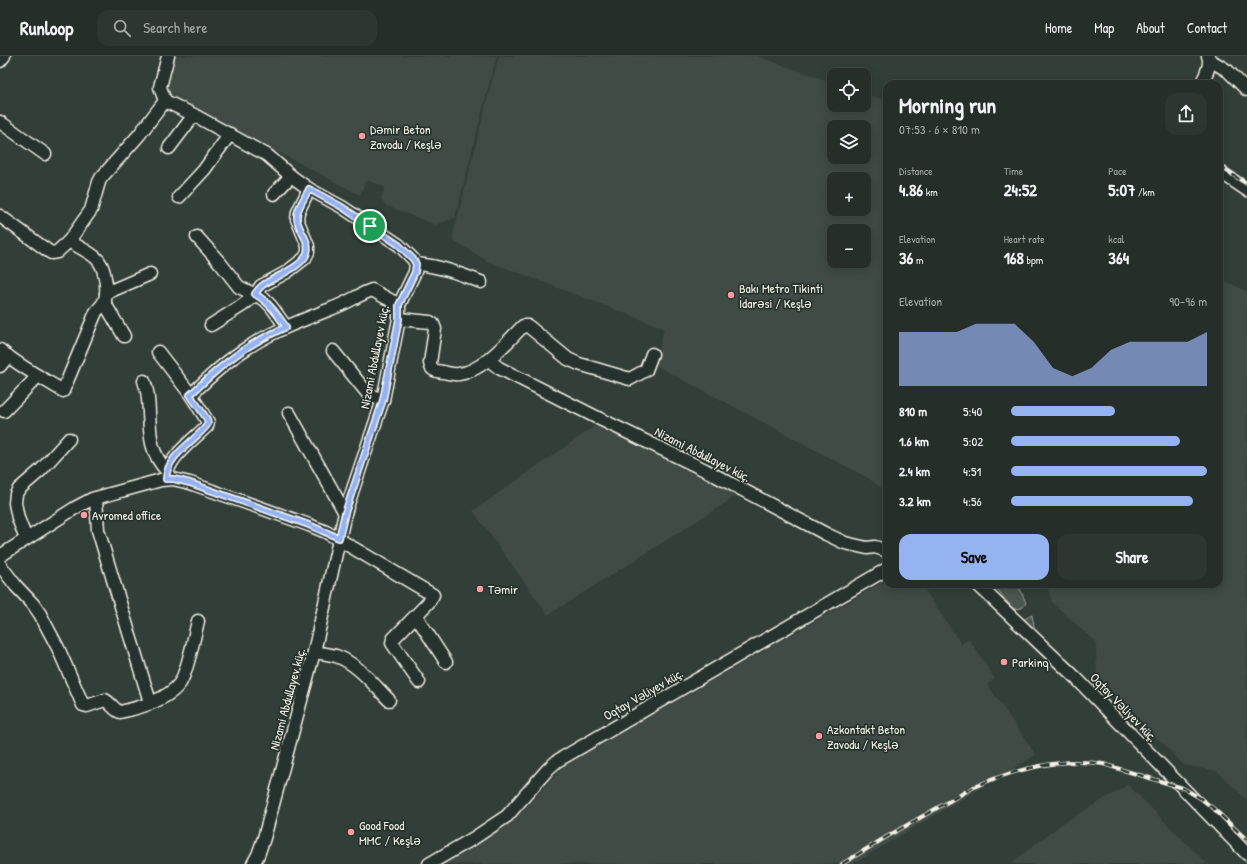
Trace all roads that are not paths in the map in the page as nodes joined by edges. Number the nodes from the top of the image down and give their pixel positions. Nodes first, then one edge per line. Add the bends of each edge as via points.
1 (4, 56) edge
2 (168, 56) edge
3 (1209, 58) edge
4 (0, 61) edge
5 (1203, 80) edge
6 (1247, 90) edge
7 (165, 101) junction
8 (194, 115) junction
9 (0, 122) edge
10 (230, 134) junction
11 (169, 148) dead end
12 (45, 154) dead end
13 (1223, 174) edge
14 (290, 176) junction
15 (309, 189) junction
16 (1247, 190) edge
17 (274, 194) dead end
18 (179, 197) dead end
19 (0, 217) edge
20 (198, 237) dead end
21 (70, 241) junction
22 (416, 264) junction
23 (150, 274) dead end
24 (481, 282) dead end
25 (255, 294) junction
26 (105, 297) junction
27 (399, 305) junction
28 (399, 319) junction
29 (211, 325) dead end
30 (286, 327) junction
31 (124, 336) dead end
32 (333, 351) dead end
33 (158, 352) dead end
34 (4, 353) edge
35 (652, 354) dead end
36 (489, 360) junction
37 (0, 366) edge
38 (38, 376) junction
39 (144, 381) dead end
40 (190, 395) junction
41 (383, 400) junction
42 (4, 411) dead end
43 (289, 413) dead end
44 (69, 439) dead end
45 (167, 475) junction
46 (96, 498) junction
47 (345, 513) junction
48 (26, 538) junction
49 (339, 538) junction
50 (883, 550) edge
51 (0, 556) edge
52 (0, 565) edge
53 (883, 571) edge
54 (981, 588) edge
55 (416, 616) junction
56 (198, 621) dead end
57 (314, 652) junction
58 (446, 662) dead end
59 (419, 682) dead end
60 (389, 700) dead end
61 (150, 702) junction
62 (1247, 854) edge
63 (253, 864) edge
64 (429, 864) edge

1 - 4 street
2 - 7 street via 160,87
3 - 5 street
3 - 6 street via 1228,71
7 - 8 street
7 - 21 street via 101,178 91,210
8 - 10 street
8 - 11 street
9 - 12 street
10 - 14 street via 267,156
10 - 18 street via 204,170
13 - 16 street
14 - 15 street
14 - 17 street
15 - 22 street via 342,207 399,245
15 - 25 street via 297,219 308,252 288,272 261,286
19 - 21 street via 51,252 57,252
20 - 25 street via 239,287
21 - 26 street via 97,259 105,279
22 - 24 street via 452,270
22 - 27 street, Nizami Abdullayev küç. via 415,272
23 - 26 street
25 - 29 street via 243,305
25 - 30 street via 271,306
26 - 31 street
26 - 38 street via 96,312 63,391
27 - 28 street, Nizami Abdullayev küç.
27 - 30 street via 372,290
28 - 36 street via 433,324 435,329 430,363 434,370 458,374 471,371
28 - 41 street, Nizami Abdullayev küç.
30 - 40 street via 232,358
32 - 41 street via 370,395
33 - 40 street
34 - 37 street
34 - 38 street
35 - 36 street via 646,370 630,379 578,364 568,359 528,326 523,326
36 - 50 street, Nizami Abdullayev küç. via 499,368 705,470 826,534 845,543
38 - 42 street
39 - 45 street via 151,437 156,455
40 - 45 street via 208,424 172,461
41 - 47 street, Nizami Abdullayev küç.
43 - 47 street
44 - 48 street via 16,494 18,518
45 - 46 street
45 - 49 street
46 - 48 street
46 - 61 street via 98,530
47 - 49 street, Nizami Abdullayev küç.
48 - 51 street
49 - 55 street via 433,595
49 - 57 street, Nizami Abdullayev küç.
52 - 61 street via 40,614 83,705 105,700 120,712
53 - 64 street, Oqtay Vəliyev küç. via 557,761 507,816
54 - 62 street, Oqtay Vəliyev küç. via 1076,678
55 - 58 street
55 - 59 street via 392,642
56 - 61 street via 184,675 179,684 164,697
57 - 60 street via 337,657 351,664
57 - 63 street, Nizami Abdullayev küç. via 264,838

